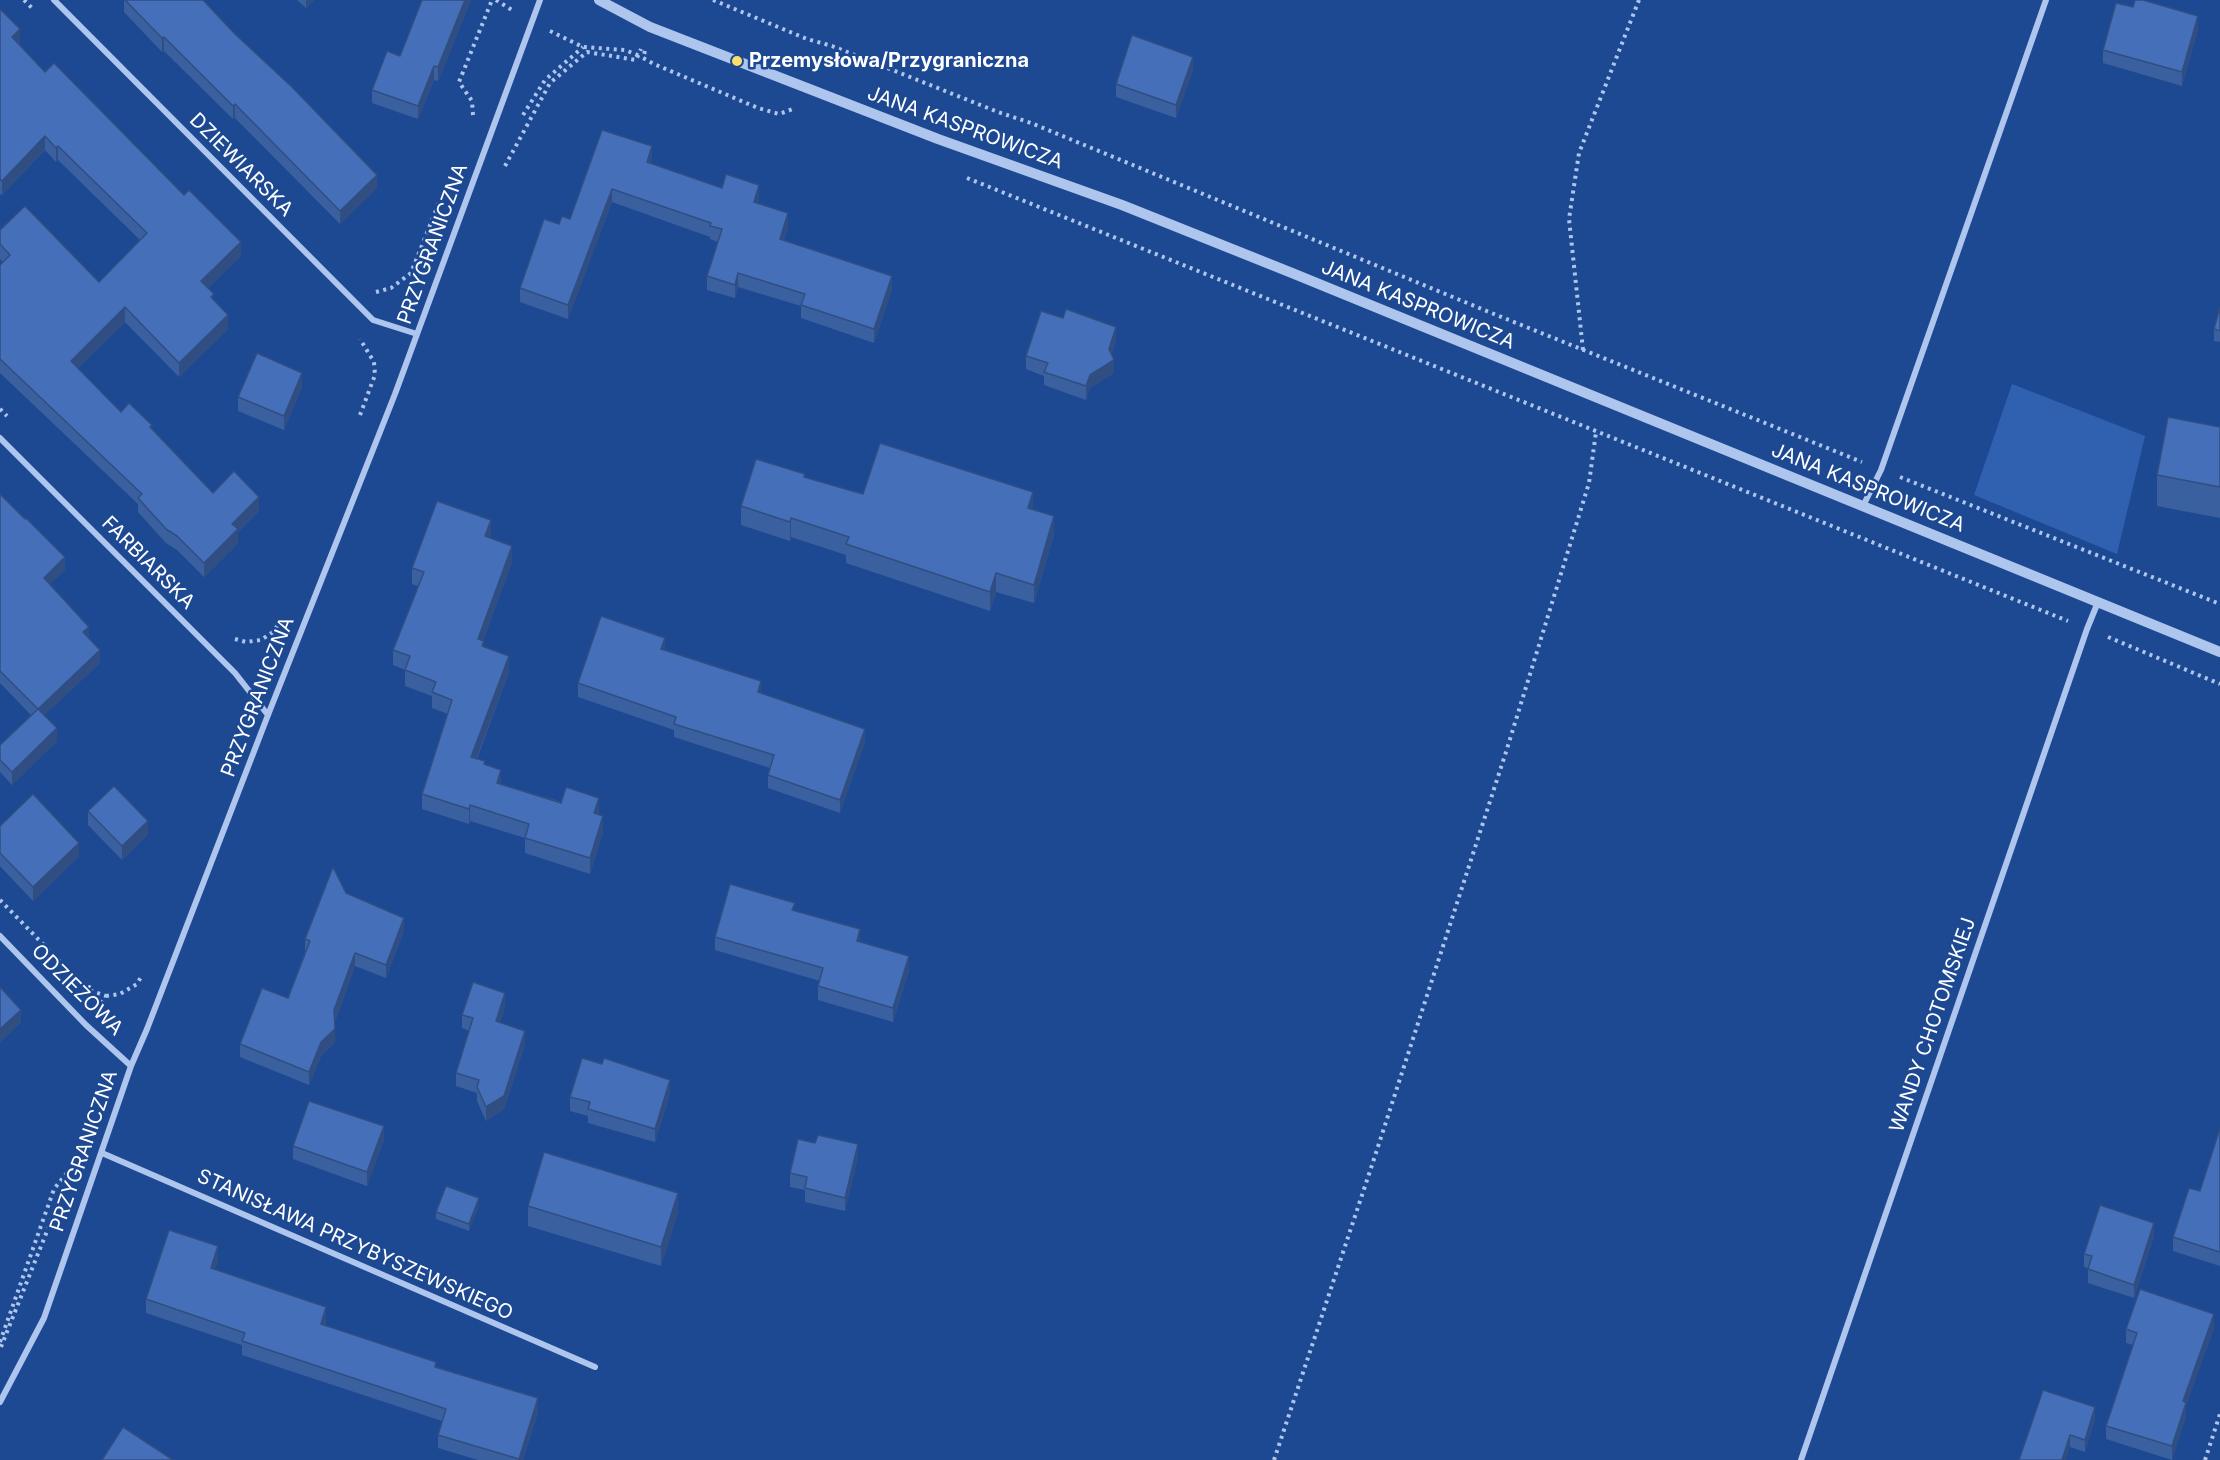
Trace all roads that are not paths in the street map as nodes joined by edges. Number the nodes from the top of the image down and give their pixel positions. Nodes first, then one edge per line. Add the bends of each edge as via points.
1 (54, 0) edge
2 (540, 0) edge
3 (599, 0) edge
4 (2046, 0) edge
5 (417, 334) junction
6 (0, 438) edge
7 (1863, 506) junction
8 (2098, 602) junction
9 (2220, 652) edge
10 (268, 715) junction
11 (0, 936) edge
12 (130, 1066) junction
13 (102, 1153) junction
14 (595, 1367) dead end
15 (0, 1402) edge
16 (1801, 1460) edge

1 - 5 street, DZIEWIARSKA via 373,320
2 - 5 street, PRZYGRANICZNA
3 - 7 street, JANA KASPROWICZA via 650,27 1133,209
4 - 7 street via 1881,470
5 - 10 street, PRZYGRANICZNA
6 - 10 street, FARBIARSKA via 235,673
7 - 8 street, JANA KASPROWICZA
8 - 9 street, JANA KASPROWICZA
8 - 16 street, WANDY CHOTOMSKIEJ
10 - 12 street, PRZYGRANICZNA
11 - 12 street, ODZIEŻOWA
12 - 13 street, PRZYGRANICZNA
13 - 14 street, STANISŁAWA PRZYBYSZEWSKIEGO
13 - 15 street, PRZYGRANICZNA via 44,1318

